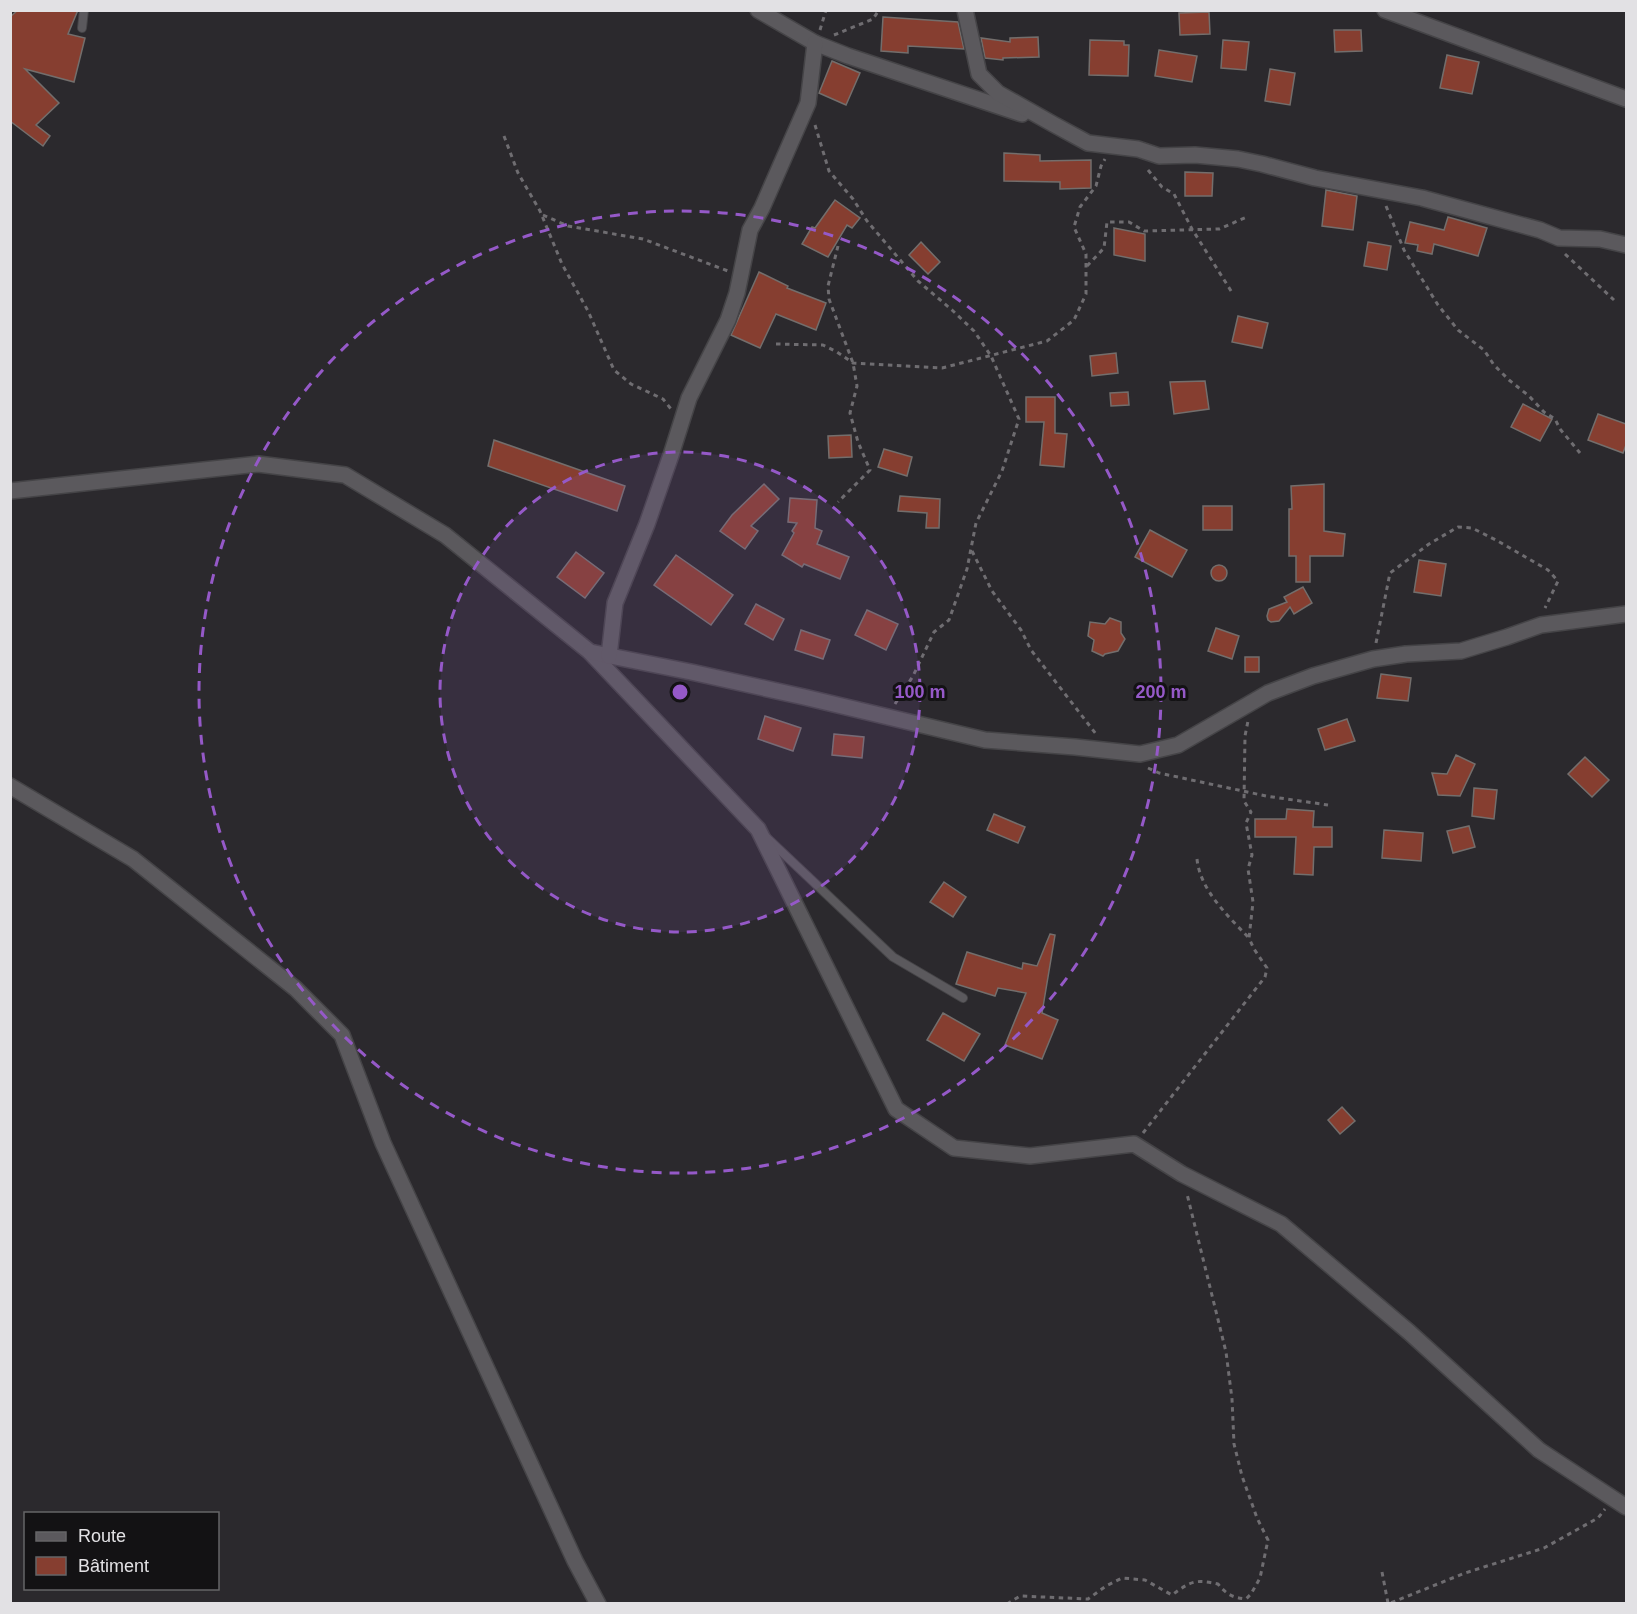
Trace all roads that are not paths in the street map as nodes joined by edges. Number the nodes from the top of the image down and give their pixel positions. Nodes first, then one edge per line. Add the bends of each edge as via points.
1 (84, 10) edge
2 (758, 10) edge
3 (965, 10) edge
4 (1385, 10) edge
5 (82, 28) dead end
6 (815, 43) junction
7 (1626, 99) edge
8 (1053, 124) junction
9 (1626, 245) edge
10 (10, 491) edge
11 (1626, 614) edge
12 (590, 652) junction
13 (609, 656) junction
14 (10, 786) edge
15 (759, 829) junction
16 (963, 998) dead end
17 (1620, 1503) edge
18 (598, 1604) edge

1 - 5 lane
2 - 6 street
3 - 8 street via 979,74 998,93
4 - 7 street
6 - 8 street
6 - 13 street via 808,103 750,230 728,320 689,398 647,524 615,603
8 - 9 street via 1088,143 1159,156 1238,159 1422,198 1559,238 1600,239
10 - 12 street via 258,464 345,475 445,535
11 - 13 street via 1537,626 1461,651 1373,659 1313,676 1268,693 1179,745 1140,754 984,740
12 - 13 street
12 - 15 street
14 - 18 street via 133,859 296,989 342,1035 383,1143
15 - 16 lane via 892,957
15 - 17 street via 896,1109 954,1148 1030,1156 1134,1144 1182,1174 1281,1224 1409,1332 1539,1450

